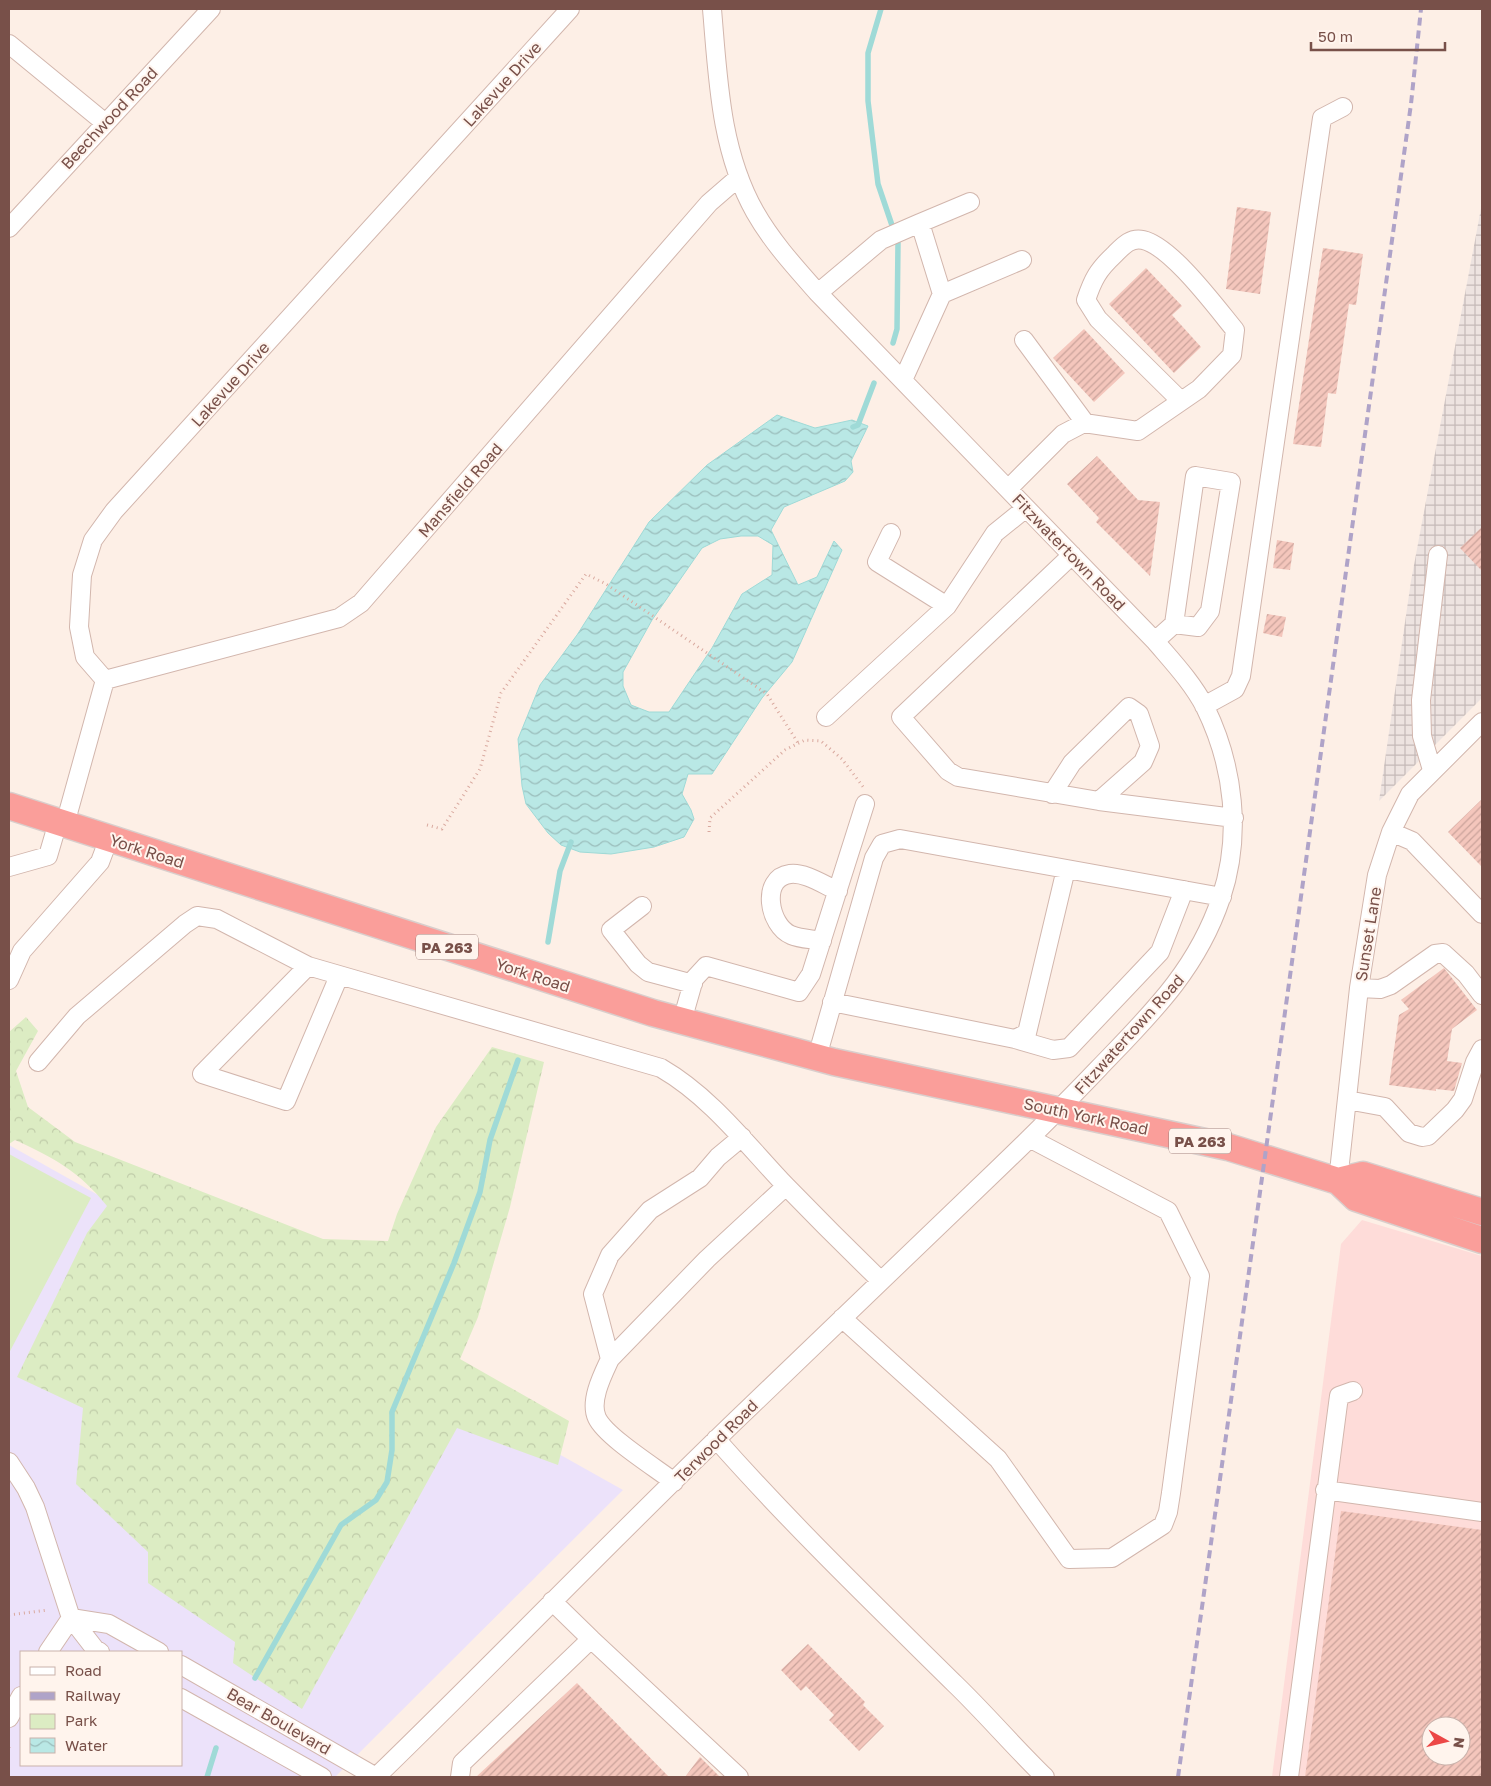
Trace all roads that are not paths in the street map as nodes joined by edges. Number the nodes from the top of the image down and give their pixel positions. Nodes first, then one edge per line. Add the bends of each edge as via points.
1 (211, 9) edge
2 (570, 9) edge
3 (712, 9) edge
4 (9, 44) edge
5 (1343, 107) dead end
6 (104, 122) junction
7 (739, 177) junction
8 (970, 202) dead end
9 (916, 224) junction
10 (9, 228) edge
11 (1022, 260) dead end
12 (818, 293) junction
13 (942, 294) junction
14 (1024, 340) dead end
15 (902, 380) junction
16 (1181, 401) junction
17 (1086, 424) junction
18 (1008, 489) junction
19 (1026, 508) junction
20 (892, 533) dead end
21 (1072, 555) junction
22 (1438, 556) dead end
23 (947, 606) junction
24 (1174, 624) junction
25 (1155, 641) junction
26 (105, 680) junction
27 (1204, 706) junction
28 (826, 717) dead end
29 (1482, 722) edge
30 (1432, 770) junction
31 (1052, 794) junction
32 (1099, 801) junction
33 (865, 804) road end
34 (9, 806) edge
35 (1234, 818) junction
36 (61, 823) junction
37 (1391, 832) junction
38 (109, 838) junction
39 (9, 867) edge
40 (1066, 869) junction
41 (1184, 890) junction
42 (838, 891) junction
43 (1222, 897) junction
44 (642, 906) dead end
45 (1482, 914) edge
46 (822, 941) junction
47 (308, 966) junction
48 (338, 976) junction
49 (9, 980) edge
50 (693, 984) junction
51 (1359, 988) junction
52 (1482, 995) edge
53 (832, 1002) junction
54 (682, 1021) junction
55 (1015, 1039) junction
56 (1482, 1049) edge
57 (817, 1057) junction
58 (38, 1062) dead end
59 (890, 1074) joint
60 (1347, 1100) junction
61 (1060, 1110) junction
62 (742, 1137) junction
63 (1031, 1138) junction
64 (1338, 1181) junction
65 (786, 1186) junction
66 (1482, 1212) edge
67 (1482, 1240) edge
68 (881, 1282) junction
69 (842, 1318) junction
70 (610, 1359) junction
71 (1353, 1391) dead end
72 (716, 1440) junction
73 (9, 1462) edge
74 (674, 1482) junction
75 (1325, 1490) junction
76 (1482, 1512) edge
77 (552, 1601) junction
78 (71, 1618) junction
79 (591, 1639) junction
80 (49, 1651) edge
81 (98, 1651) edge
82 (157, 1651) edge
83 (182, 1666) edge
84 (20, 1698) edge
85 (182, 1699) edge
86 (9, 1718) edge
87 (322, 1777) edge
88 (376, 1777) edge
89 (460, 1777) edge
90 (739, 1777) edge
91 (1045, 1777) edge
92 (1289, 1777) edge

1 - 6 street, Beechwood Road
2 - 26 street, Lakevue Drive via 114,511 93,540 82,575 79,627 85,658
3 - 7 street, Fitzwatertown Road via 720,103 729,149
4 - 6 street
5 - 27 street via 1322,118 1241,676 1235,689
6 - 10 street, Beechwood Road
7 - 12 street, Fitzwatertown Road via 754,211 769,234
7 - 26 street, Mansfield Road via 709,203 361,603 339,618
8 - 9 street
9 - 12 street via 881,240
9 - 13 street
11 - 13 street
12 - 15 street, Fitzwatertown Road
13 - 15 street
14 - 17 street
15 - 18 street, Fitzwatertown Road
16 - 16 street via 1199,389 1232,355 1235,330 1160,248 1142,240 1127,242 1093,278 1086,300 1098,319
16 - 17 street via 1138,430
17 - 18 street via 1063,434
18 - 19 street, Fitzwatertown Road
19 - 21 street, Fitzwatertown Road
19 - 23 street via 995,533
20 - 23 street via 877,562
21 - 25 street, Fitzwatertown Road
21 - 31 street via 901,717 948,771 958,777
22 - 30 street via 1421,700 1422,736
23 - 28 street
24 - 24 street via 1195,476 1231,482 1210,611 1198,627
24 - 25 street
25 - 27 street, Fitzwatertown Road via 1184,675
26 - 36 street
27 - 35 street, Fitzwatertown Road via 1222,752
29 - 30 street, Sunset Lane
30 - 37 street, Sunset Lane via 1410,794
31 - 32 street
31 - 32 street via 1072,764 1129,707 1138,714 1150,746 1143,762
32 - 35 street
33 - 42 street
34 - 36 highway, York Road / PA 263
35 - 43 street, Fitzwatertown Road via 1232,859
36 - 38 highway, York Road / PA 263
36 - 39 street via 48,856
37 - 45 street via 1412,841
37 - 51 street, Sunset Lane via 1377,875
38 - 49 street via 100,862 22,951
38 - 54 highway, York Road / PA 263
40 - 41 street
40 - 53 street via 900,839 882,844 874,858
40 - 55 street via 1027,1033
41 - 43 street
41 - 55 street via 1160,952 1069,1048 1053,1050
42 - 46 street
42 - 46 street via 790,874 778,880 772,891 771,907 776,923 790,935
43 - 61 street, Fitzwatertown Road via 1207,935 1186,972 1163,1002
44 - 50 street via 611,930 648,972
46 - 50 street via 811,974 799,992 706,966
47 - 48 street
47 - 48 street via 202,1074 286,1101
47 - 58 street via 217,919 197,916 78,1016
48 - 62 street via 661,1068 684,1081
50 - 54 street
51 - 52 street via 1380,989 1391,985 1435,954 1443,953 1466,974
51 - 60 street, Sunset Lane
53 - 55 street
53 - 57 street
54 - 57 highway, York Road / PA 263
56 - 60 street via 1463,1099 1428,1136 1409,1133 1385,1107
57 - 59 highway, York Road / PA 263
59 - 61 highway, South York Road / PA 263
60 - 64 street, Sunset Lane
61 - 63 street, Terwood Road
61 - 64 highway, South York Road / PA 263 via 1228,1147
62 - 65 street
62 - 70 street via 700,1178 650,1210 610,1255 593,1294
63 - 68 street, Terwood Road
63 - 69 street via 1168,1211 1200,1276 1171,1493 1163,1525 1112,1558 1069,1559 998,1459
64 - 66 highway via 1363,1175
64 - 67 highway, South York Road / PA 263 via 1356,1198
65 - 68 street
65 - 70 street via 707,1259
68 - 69 street, Terwood Road
69 - 72 street, Terwood Road
70 - 74 street via 595,1403 597,1418 608,1432
71 - 75 street via 1339,1396
72 - 74 street, Terwood Road
72 - 91 street via 765,1495
73 - 78 street via 35,1507
74 - 77 street, Terwood Road
75 - 76 street
75 - 92 street
77 - 79 street
77 - 88 street, Terwood Road
78 - 80 street
78 - 81 street
78 - 82 street via 109,1624
79 - 89 street via 462,1763
79 - 90 street
83 - 88 street, Bear Boulevard
84 - 86 street
85 - 87 street, Bear Boulevard

